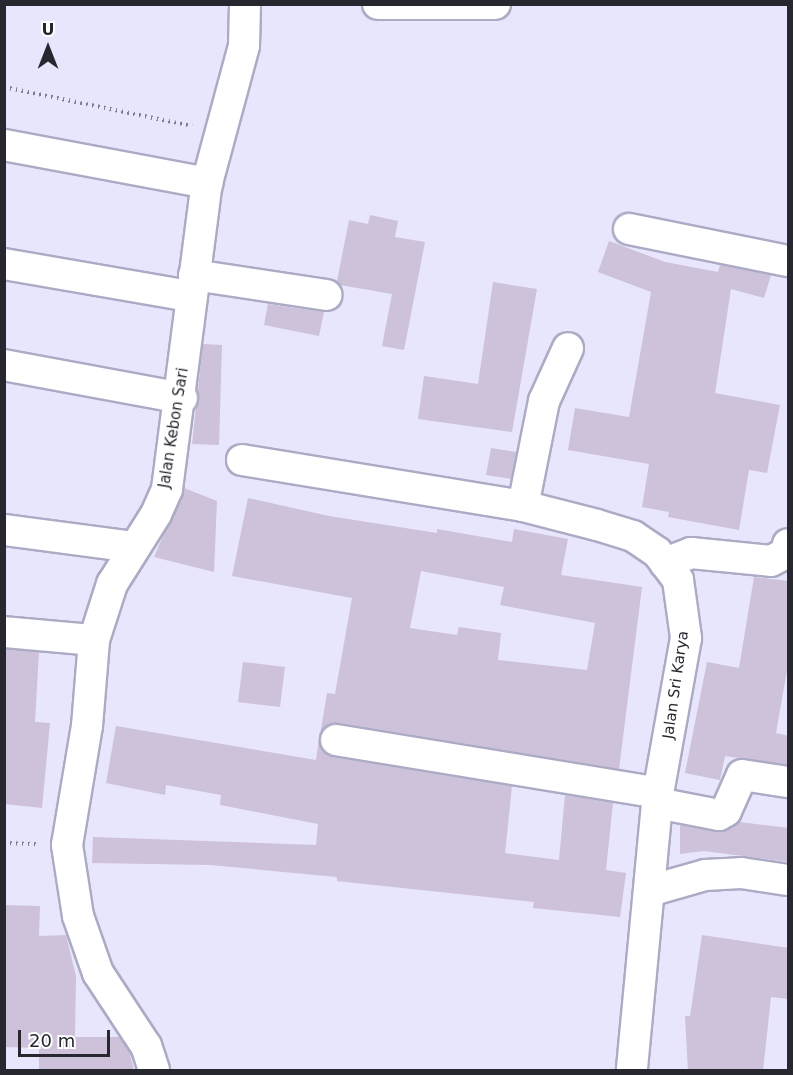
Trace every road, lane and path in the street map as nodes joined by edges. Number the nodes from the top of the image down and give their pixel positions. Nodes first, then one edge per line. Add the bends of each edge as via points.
1 (245, 4) edge
2 (495, 4) edge
3 (384, 5) edge
4 (4, 87) edge
5 (221, 132) junction
6 (4, 145) edge
7 (207, 183) junction
8 (630, 229) dead end
9 (789, 261) edge
10 (4, 264) edge
11 (192, 286) junction
12 (327, 295) dead end
13 (568, 348) dead end
14 (4, 365) edge
15 (182, 398) junction
16 (242, 460) dead end
17 (523, 506) junction
18 (4, 530) edge
19 (789, 544) edge
20 (133, 547) junction
21 (666, 563) junction
22 (4, 632) edge
23 (94, 640) junction
24 (336, 740) dead end
25 (789, 782) edge
26 (658, 798) junction
27 (789, 880) edge
28 (649, 891) junction
29 (154, 1071) edge
30 (632, 1071) edge

1 - 5 street, Jalan Kebon Sari via 244,46
2 - 3 street
4 - 5 path
5 - 7 street, Jalan Kebon Sari
6 - 7 street
7 - 11 street, Jalan Kebon Sari
8 - 9 street
10 - 11 street
11 - 12 street
11 - 15 street, Jalan Kebon Sari
13 - 17 street via 544,401
14 - 15 street
15 - 20 street, Jalan Kebon Sari via 167,489 156,514
16 - 17 street, Jalan Sri Karya
17 - 21 street, Jalan Sri Karya via 633,536
18 - 20 street
19 - 21 street via 786,553 771,561 691,553
20 - 23 street, Jalan Kebon Sari via 112,584
21 - 26 street, Jalan Sri Karya via 678,580 686,638
22 - 23 street
23 - 29 street, Jalan Kebon Sari via 87,726 67,845 78,916 98,973 146,1046
24 - 26 street
25 - 26 street via 742,775 726,811 719,815
26 - 28 street, Jalan Sri Karya
27 - 28 street via 741,873 705,875
28 - 30 street, Jalan Sri Karya

